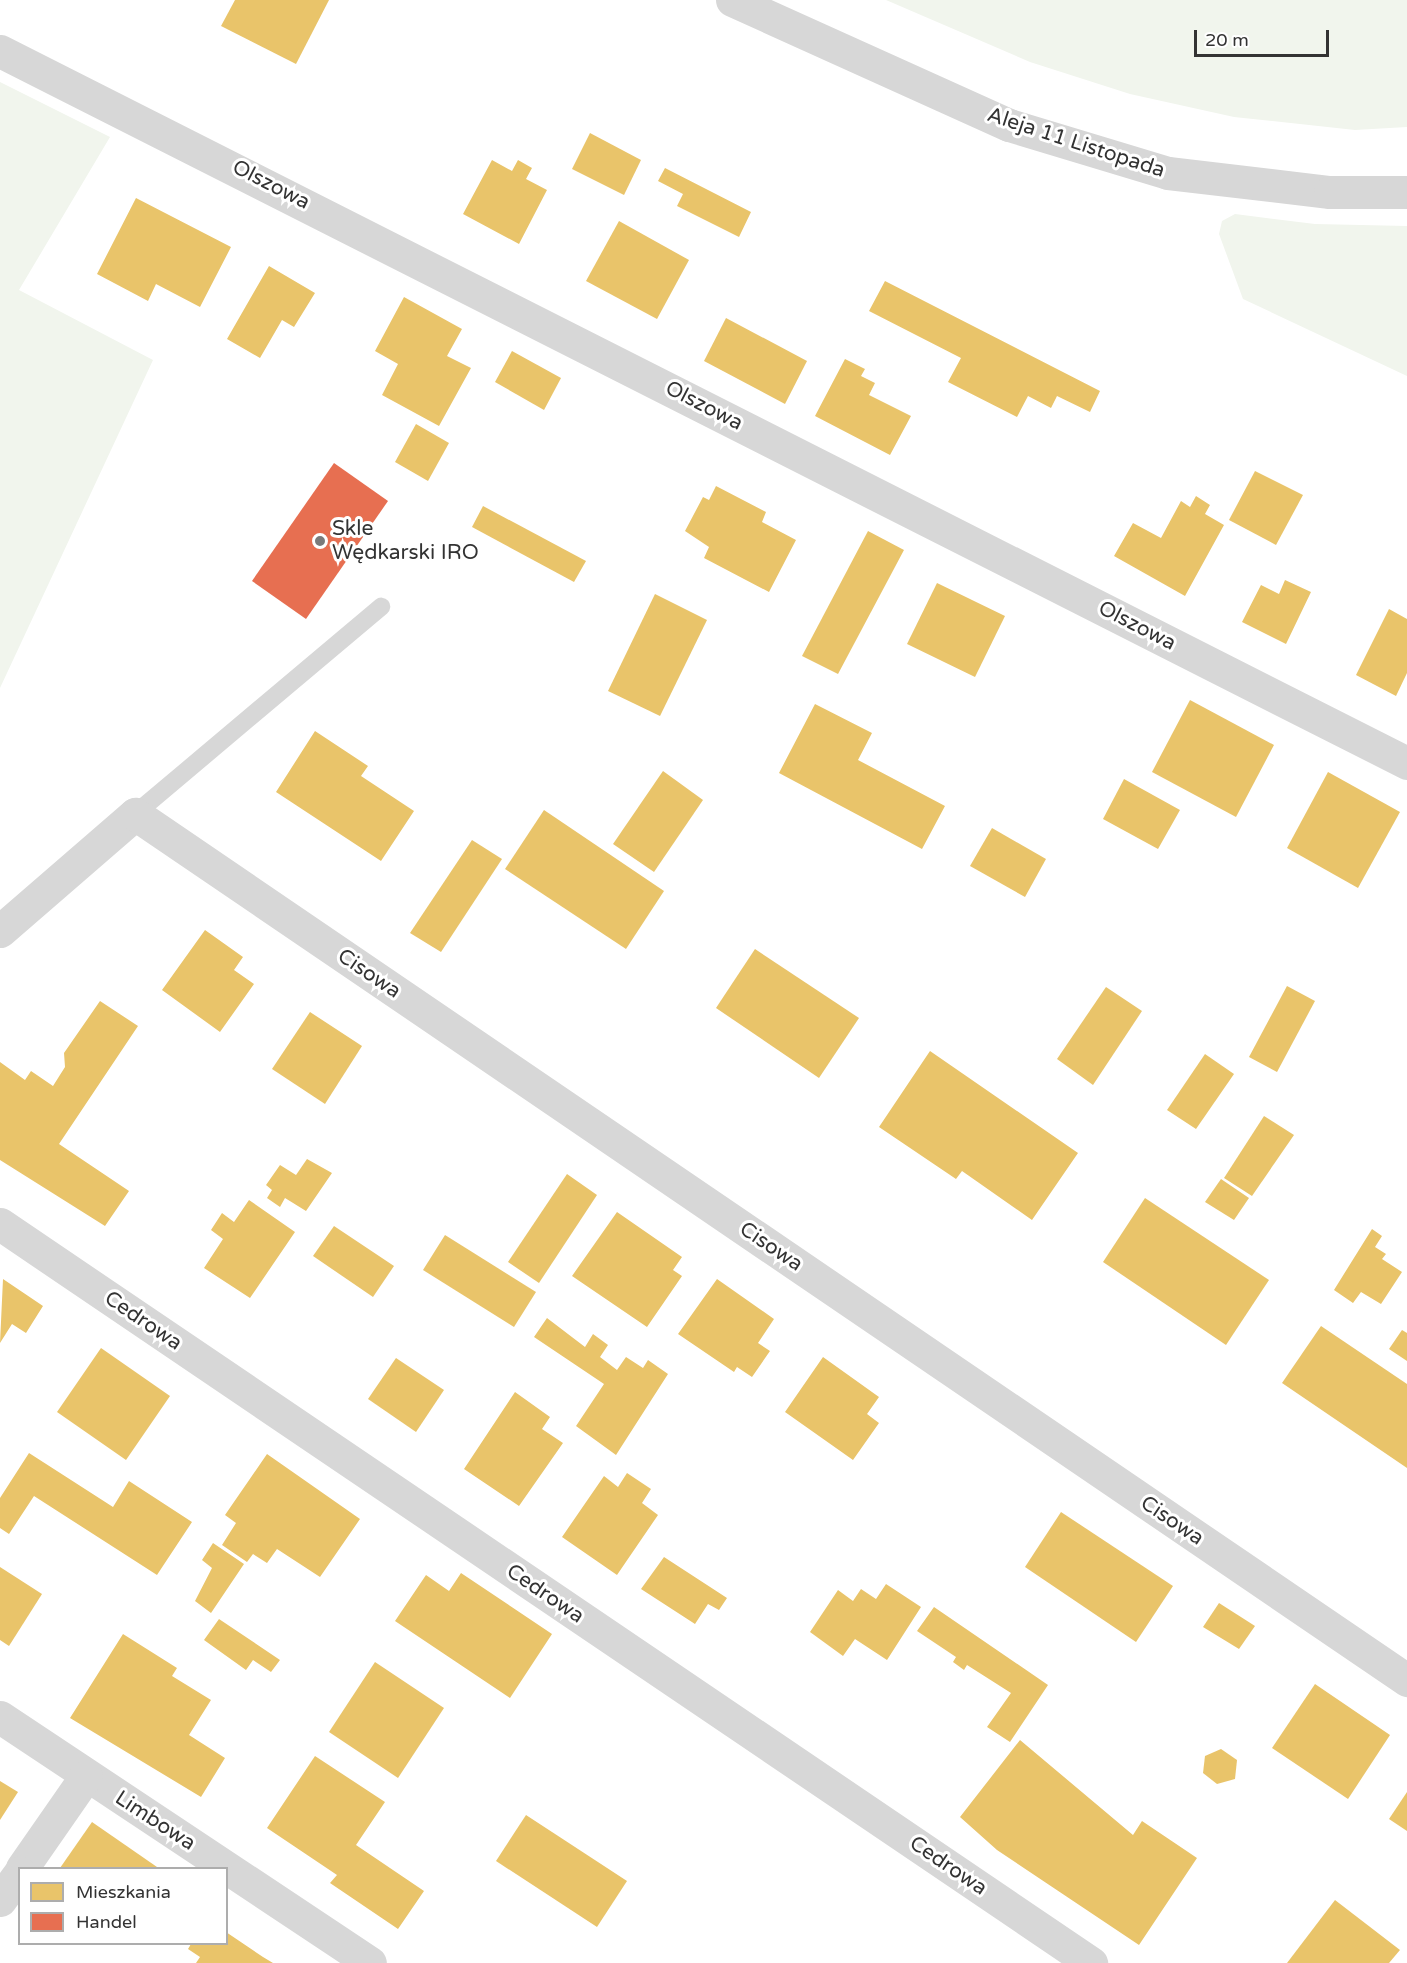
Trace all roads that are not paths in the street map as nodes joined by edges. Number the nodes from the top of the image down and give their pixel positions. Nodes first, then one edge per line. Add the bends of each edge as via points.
1 (732, 0) edge
2 (0, 51) edge
3 (1407, 192) edge
4 (381, 607) dead end
5 (1407, 764) edge
6 (135, 814) junction
7 (0, 931) edge
8 (0, 1224) edge
9 (1407, 1680) edge
10 (0, 1717) edge
11 (86, 1776) junction
12 (23, 1867) edge
13 (224, 1867) edge
14 (228, 1870) edge
15 (18, 1874) edge
16 (0, 1900) edge
17 (370, 1963) edge
18 (1091, 1963) edge

1 - 3 street, Aleja 11 Listopada via 1009,125 1168,173 1330,192
2 - 5 street, Olszowa
4 - 6 lane
6 - 7 street
6 - 9 street, Cisowa
8 - 18 street, Cedrowa
10 - 11 street, Limbowa
11 - 12 street
11 - 13 street, Limbowa
14 - 17 street, Limbowa
15 - 16 street

